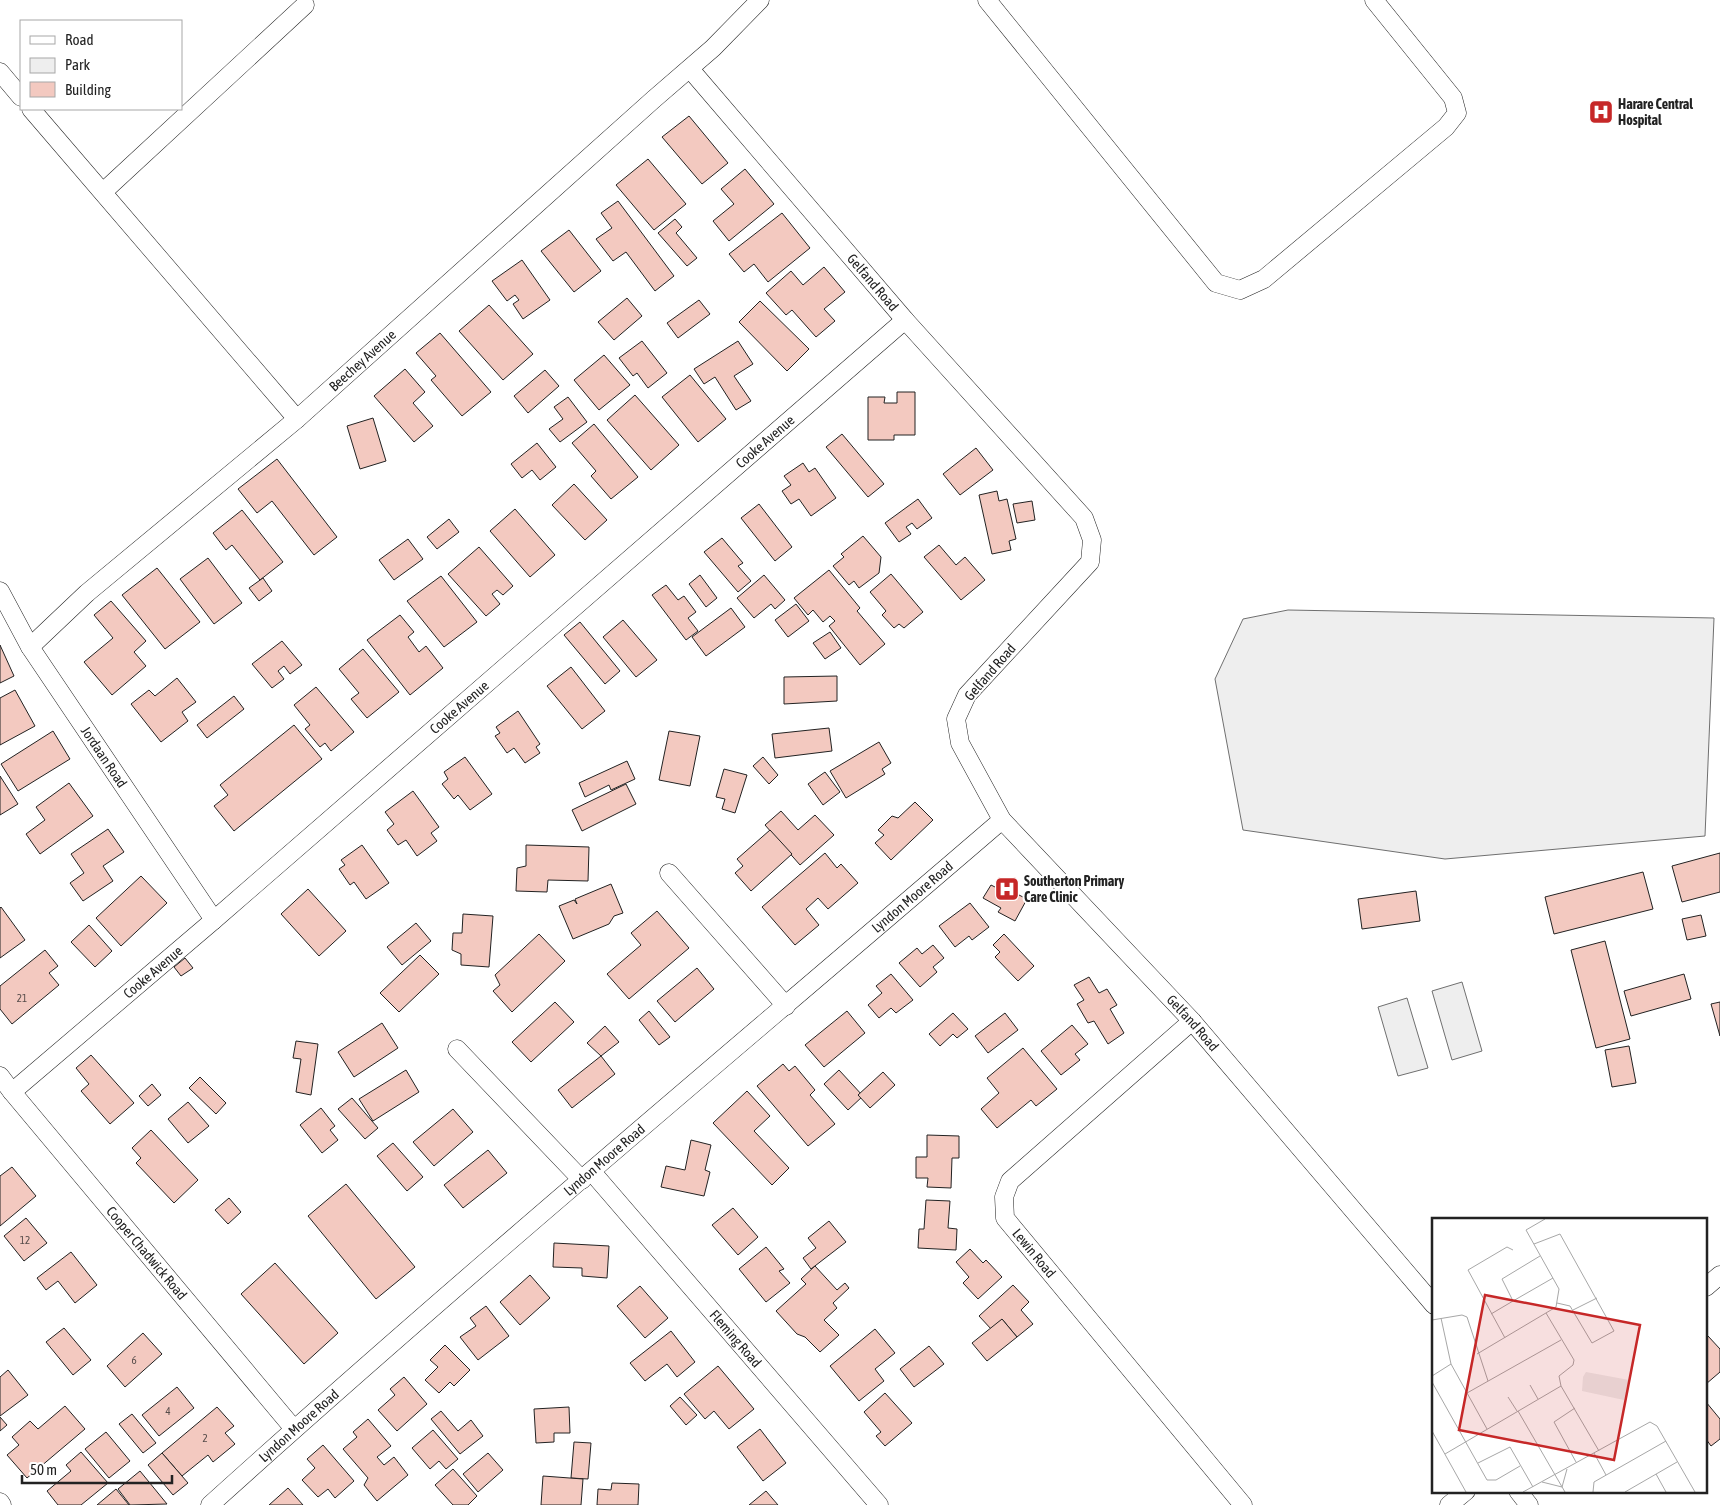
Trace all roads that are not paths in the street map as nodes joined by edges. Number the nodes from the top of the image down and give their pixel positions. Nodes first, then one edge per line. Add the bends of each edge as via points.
1 (760, 0) edge
2 (987, 0) edge
3 (1374, 0) edge
4 (306, 2) edge
5 (690, 69) junction
6 (0, 72) edge
7 (20, 96) edge
8 (32, 110) edge
9 (103, 192) junction
10 (905, 320) junction
11 (297, 419) junction
12 (0, 591) edge
13 (30, 646) junction
14 (1002, 820) junction
15 (668, 873) dead end
16 (214, 920) junction
17 (786, 1006) junction
18 (1192, 1021) junction
19 (457, 1049) dead end
20 (0, 1076) edge
21 (12, 1092) junction
22 (587, 1176) junction
23 (1720, 1275) edge
24 (1708, 1285) edge
25 (1432, 1303) edge
26 (294, 1429) junction
27 (1465, 1492) edge
28 (1519, 1492) edge
29 (210, 1505) edge
30 (879, 1505) edge
31 (1243, 1505) edge
32 (1449, 1505) edge
33 (1529, 1505) edge

1 - 5 street, Beechey Avenue
2 - 3 street via 1216,283 1240,290 1264,279 1446,127 1457,113 1453,98
4 - 9 street
5 - 10 street, Gelfand Road
5 - 11 street, Beechey Avenue
6 - 7 street
8 - 9 street
9 - 11 street
10 - 14 street, Gelfand Road via 1084,518 1092,540 1090,562 966,695 956,719 960,743
10 - 16 street, Cooke Avenue
11 - 13 street, Beechey Avenue via 87,593
12 - 13 street, Jordaan Road
13 - 16 street, Jordaan Road
14 - 17 street, Lyndon Moore Road
14 - 18 street, Gelfand Road
15 - 17 street
16 - 21 street, Cooke Avenue
17 - 22 street, Lyndon Moore Road
18 - 25 street, Gelfand Road
18 - 31 street, Lewin Road via 1010,1182 1004,1196 1005,1218
19 - 22 street, Fleming Road
20 - 21 street, Cooper Chadwick Road
21 - 26 street, Cooper Chadwick Road
22 - 26 street, Lyndon Moore Road
22 - 30 street, Fleming Road
23 - 24 street
26 - 29 street, Lyndon Moore Road
27 - 32 street
28 - 33 street

